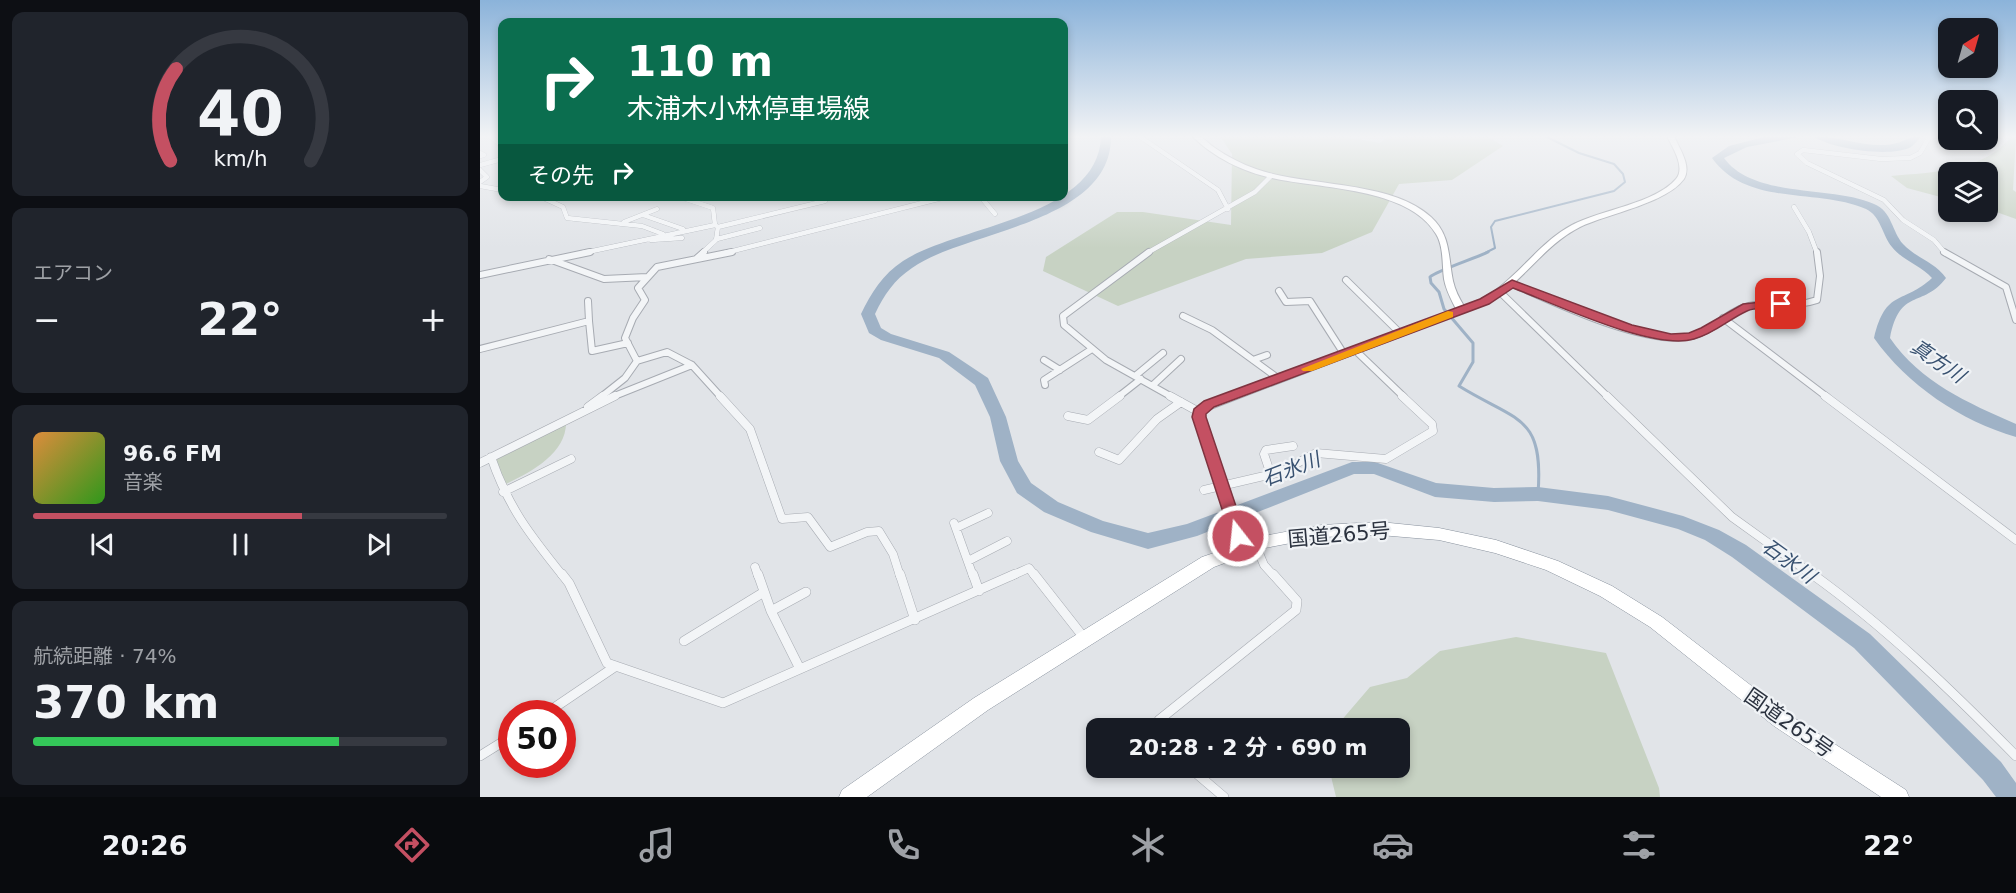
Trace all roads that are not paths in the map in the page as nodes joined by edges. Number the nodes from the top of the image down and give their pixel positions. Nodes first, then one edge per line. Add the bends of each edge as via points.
1 (483, 173) edge
2 (1193, 173) edge
3 (1263, 173) edge
4 (1683, 173) edge
5 (1827, 173) edge
6 (1271, 176) junction
7 (480, 184) edge
8 (498, 189) edge
9 (550, 201) edge
10 (692, 201) edge
11 (825, 201) dead end
12 (931, 201) edge
13 (984, 201) edge
14 (1794, 207) dead end
15 (1228, 208) junction
16 (657, 209) dead end
17 (995, 214) dead end
18 (643, 215) junction
19 (622, 224) junction
20 (716, 226) junction
21 (760, 228) dead end
22 (686, 230) junction
23 (747, 231) junction
24 (663, 234) junction
25 (682, 238) dead end
26 (717, 238) junction
27 (651, 240) junction
28 (749, 248) junction
29 (549, 259) junction
30 (694, 261) junction
31 (480, 274) edge
32 (647, 277) junction
33 (1346, 280) dead end
34 (1512, 284) junction
35 (1279, 291) dead end
36 (1501, 293) junction
37 (588, 302) dead end
38 (1461, 310) junction
39 (1183, 316) dead end
40 (1723, 318) junction
41 (2016, 320) edge
42 (589, 321) junction
43 (1400, 333) junction
44 (628, 343) junction
45 (480, 349) edge
46 (1092, 349) junction
47 (1355, 350) junction
48 (1163, 353) dead end
49 (1344, 354) junction
50 (1267, 355) dead end
51 (1181, 359) dead end
52 (1044, 360) dead end
53 (1253, 360) junction
54 (636, 361) junction
55 (692, 365) junction
56 (1060, 370) junction
57 (1138, 377) junction
58 (1280, 379) junction
59 (1045, 385) dead end
60 (1153, 385) junction
61 (1181, 402) junction
62 (588, 407) junction
63 (1199, 412) junction
64 (1068, 416) dead end
65 (1293, 446) dead end
66 (1099, 452) dead end
67 (491, 458) junction
68 (571, 459) dead end
69 (480, 463) edge
70 (1270, 475) junction
71 (1224, 487) junction
72 (1204, 490) dead end
73 (503, 492) junction
74 (988, 513) dead end
75 (2016, 540) edge
76 (1007, 541) dead end
77 (1242, 542) junction
78 (968, 561) junction
79 (755, 567) dead end
80 (979, 591) junction
81 (764, 592) junction
82 (806, 592) dead end
83 (771, 611) junction
84 (915, 620) junction
85 (1085, 639) junction
86 (684, 641) dead end
87 (616, 666) junction
88 (800, 669) junction
89 (566, 700) edge
90 (1161, 718) edge
91 (498, 745) edge
92 (480, 756) edge
93 (2016, 756) edge
94 (1202, 778) edge
95 (1888, 794) edge
96 (849, 797) edge
97 (1224, 797) edge

1 - 7 street via 487,177
2 - 15 street via 1218,190
3 - 6 main road
4 - 34 main road via 1676,183 1646,199 1596,217 1549,242
5 - 41 street via 1884,200 1948,256 2006,287
6 - 15 street via 1255,192
6 - 38 main road via 1380,195 1418,212 1441,236 1451,289
7 - 8 street
9 - 19 street via 563,207 567,218
10 - 20 street via 713,208
11 - 20 street
12 - 28 street
13 - 17 street
14 - 40 street via 1817,245 1817,300 1747,306
15 - 46 street via 1151,250 1063,316 1064,325
16 - 18 street
18 - 19 street
18 - 22 street
19 - 24 street
20 - 22 street
20 - 26 street
21 - 23 street
22 - 24 street
23 - 26 street
23 - 28 street
24 - 27 street
25 - 27 street
26 - 30 street
27 - 29 street
28 - 30 street
29 - 31 street
29 - 32 street via 604,279
30 - 32 street via 657,267
32 - 44 street via 638,288 645,300 625,338
33 - 43 street
34 - 36 main road
34 - 40 street via 1629,328 1671,338 1691,336
35 - 49 street via 1286,302 1310,302
36 - 38 main road
36 - 93 street via 1732,517 1880,628 1961,700
37 - 42 street
38 - 43 main road
39 - 53 street via 1212,330
40 - 75 street
42 - 44 street via 592,351
42 - 45 street
43 - 47 main road
44 - 54 street
46 - 56 street
46 - 57 street
47 - 49 main road
47 - 70 street via 1432,424 1433,430 1386,459 1316,453 1294,468
48 - 57 street
49 - 58 main road
50 - 53 street
51 - 60 street
52 - 56 street
53 - 58 street
54 - 55 street via 667,352
54 - 62 street via 625,378
55 - 62 street
55 - 84 street via 750,429 782,519 808,517 830,547 843,545 872,530 879,531 894,554
56 - 59 street via 1044,380
57 - 60 street
57 - 64 street via 1088,420
58 - 63 main road via 1209,404
60 - 61 street
61 - 63 street
61 - 66 street via 1157,419 1119,460
62 - 67 street
63 - 71 main road
65 - 70 street via 1266,450
67 - 69 street
67 - 73 street
68 - 73 street
70 - 71 street
71 - 72 street
71 - 77 main road
73 - 87 street via 568,584 607,663
74 - 78 street via 955,525
76 - 78 street
77 - 85 highway, 国道265号
77 - 90 street via 1262,555 1264,565 1297,601 1296,610
77 - 95 highway, 国道265号 via 1376,528 1473,539 1552,564 1656,622 1781,720
78 - 80 street
79 - 81 street
80 - 84 street
80 - 85 street via 1029,568
81 - 83 street
81 - 86 street
82 - 83 street
83 - 88 street
84 - 88 street
85 - 96 highway, 国道265号 via 981,704
87 - 88 street via 723,703
87 - 89 street
91 - 92 street
94 - 97 street

